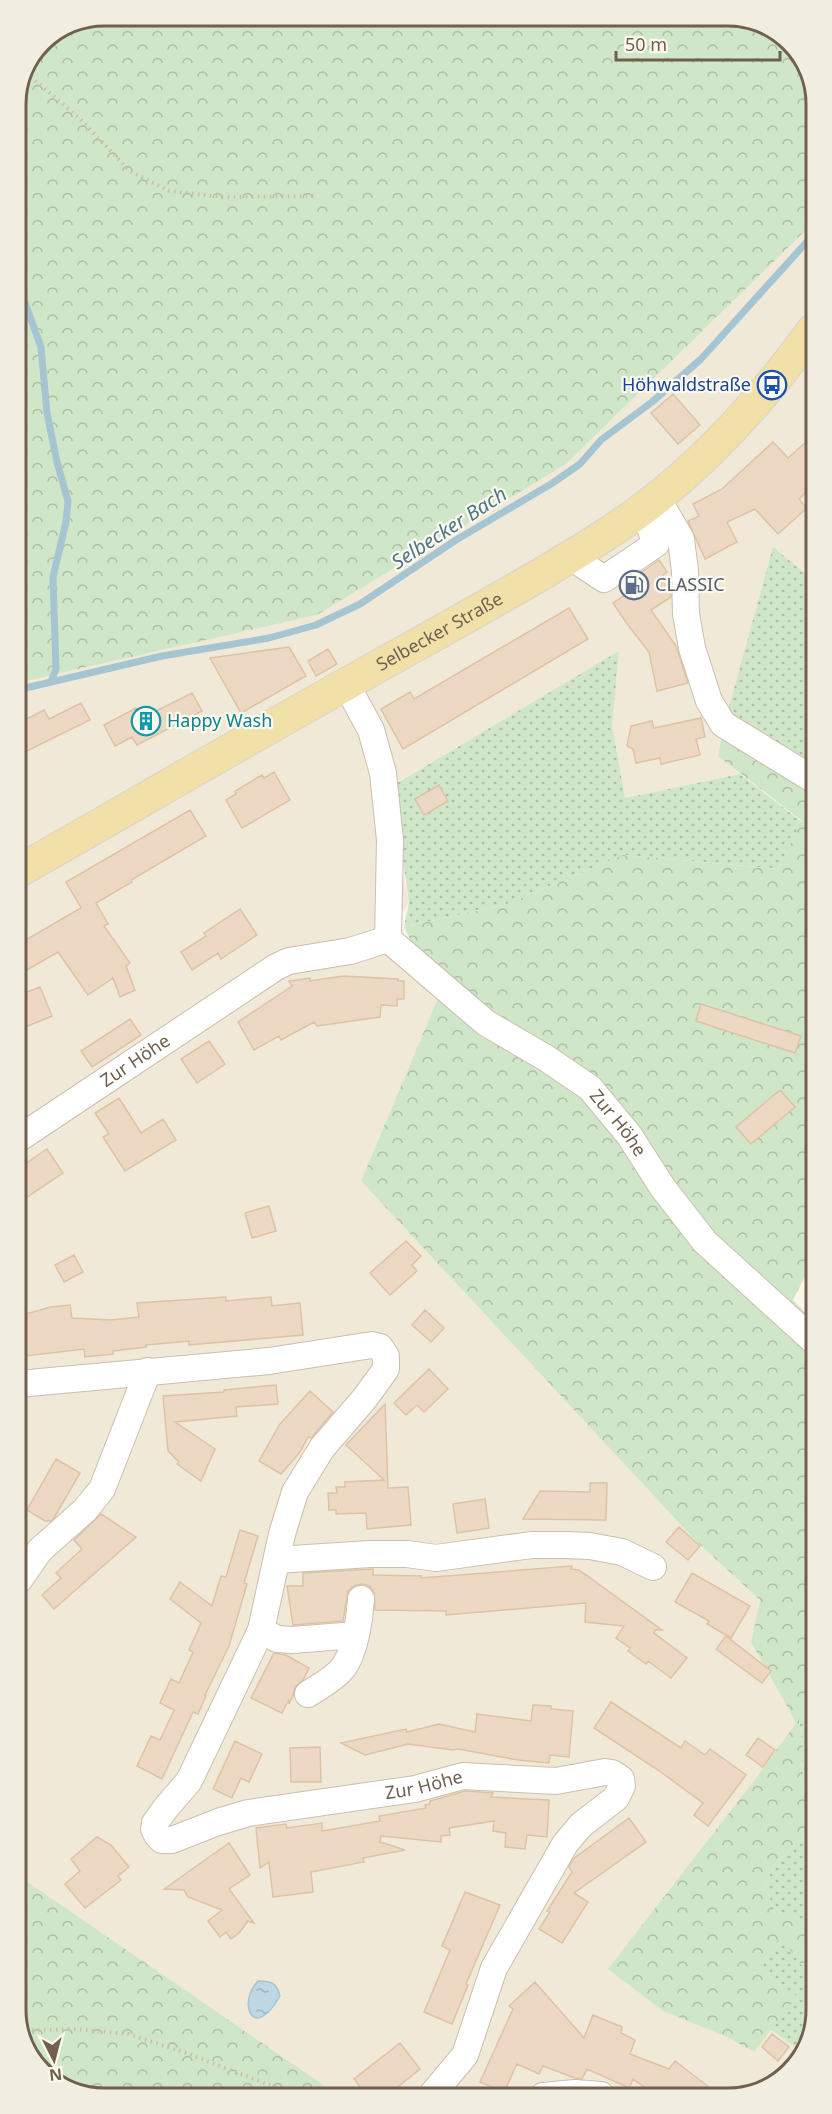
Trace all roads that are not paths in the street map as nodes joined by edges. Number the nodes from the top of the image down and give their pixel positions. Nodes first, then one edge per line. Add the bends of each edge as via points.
1 (806, 340) edge
2 (650, 503) junction
3 (570, 557) junction
4 (345, 684) junction
5 (806, 775) edge
6 (26, 867) edge
7 (388, 939) junction
8 (26, 1134) edge
9 (806, 1334) edge
10 (148, 1371) junction
11 (26, 1383) edge
12 (278, 1560) junction
13 (653, 1567) dead end
14 (26, 1570) edge
15 (362, 1599) dead end
16 (261, 1630) junction
17 (356, 1635) junction
18 (308, 1694) dead end
19 (438, 2088) edge

1 - 2 main road, Selbecker Straße via 750,410 704,457
2 - 3 main road, Selbecker Straße
2 - 3 street via 656,544 604,579
2 - 5 street via 681,539 686,614 709,701 723,724
3 - 4 main road, Selbecker Straße
4 - 6 main road, Selbecker Straße
4 - 7 street via 371,730 383,773 390,840
7 - 8 street, Zur Höhe via 276,967
7 - 9 street, Zur Höhe via 486,1023 590,1088 629,1135 705,1242
10 - 11 street, Zur Höhe
10 - 12 street, Zur Höhe via 380,1347 386,1356 386,1370 322,1448 295,1492
10 - 14 street via 102,1489 85,1510 40,1550
12 - 13 street via 370,1554 436,1558 532,1545 566,1545 621,1552
12 - 16 street, Zur Höhe
15 - 17 street
16 - 17 street via 277,1639 292,1640
16 - 19 street, Zur Höhe via 189,1781 156,1823 154,1829 162,1840 248,1813 415,1789 463,1776 556,1781 604,1772 621,1779 616,1798 581,1825 565,1844 494,1968 465,2055
17 - 18 street via 344,1666

